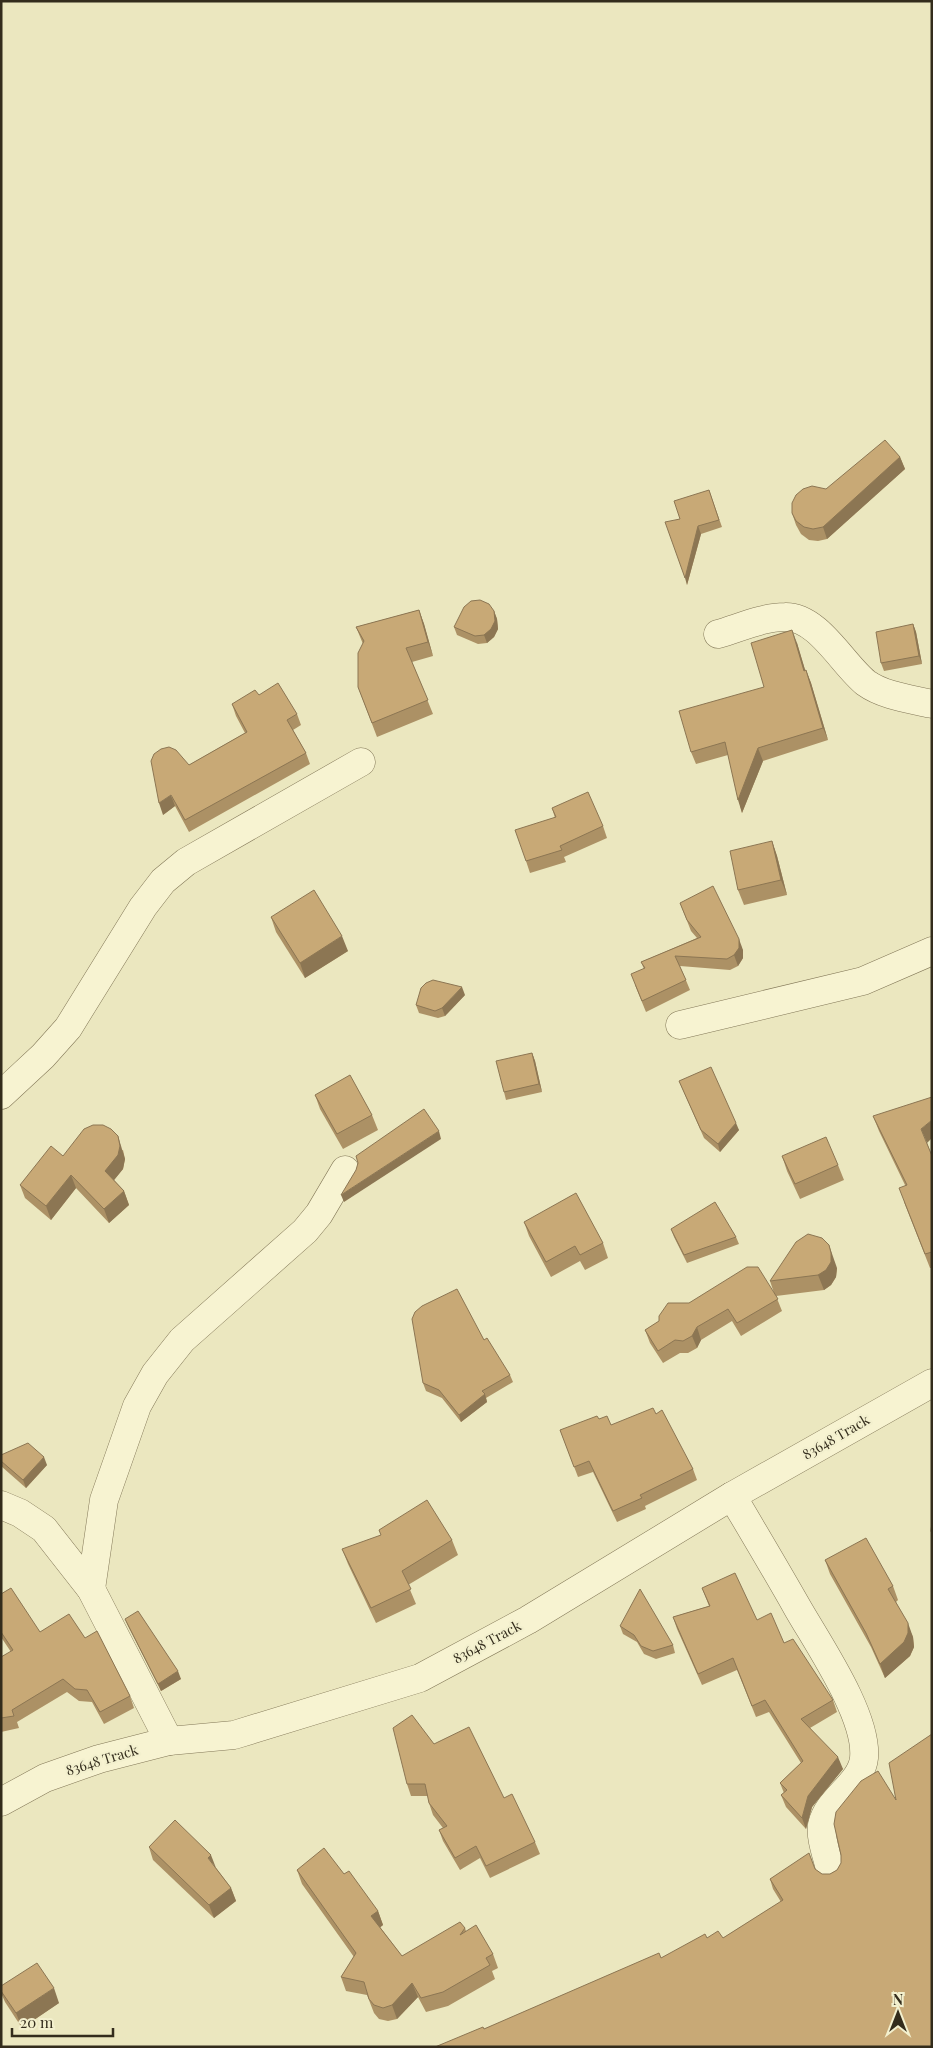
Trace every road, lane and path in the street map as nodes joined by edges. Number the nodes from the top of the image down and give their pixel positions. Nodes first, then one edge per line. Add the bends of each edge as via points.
1 (718, 634) dead end
2 (932, 704) edge
3 (361, 762) dead end
4 (932, 951) edge
5 (680, 1025) dead end
6 (1, 1095) edge
7 (345, 1170) dead end
8 (932, 1383) edge
9 (732, 1496) junction
10 (1, 1505) edge
11 (92, 1589) junction
12 (169, 1741) junction
13 (1, 1802) edge
14 (830, 1869) dead end

1 - 2 street via 786,617 804,621 867,683 888,694
3 - 6 street via 186,862 163,881 143,907 68,1028
4 - 5 street via 863,981
7 - 11 street via 305,1231 182,1340 155,1374 137,1406 104,1500
8 - 9 street, 83648 Track
9 - 12 street, 83648 Track via 528,1620 420,1678 234,1735
9 - 14 street via 836,1674 858,1722 864,1758 860,1772 836,1801 822,1825
10 - 11 street via 44,1529
11 - 12 street
12 - 13 street, 83648 Track via 99,1759 45,1778

